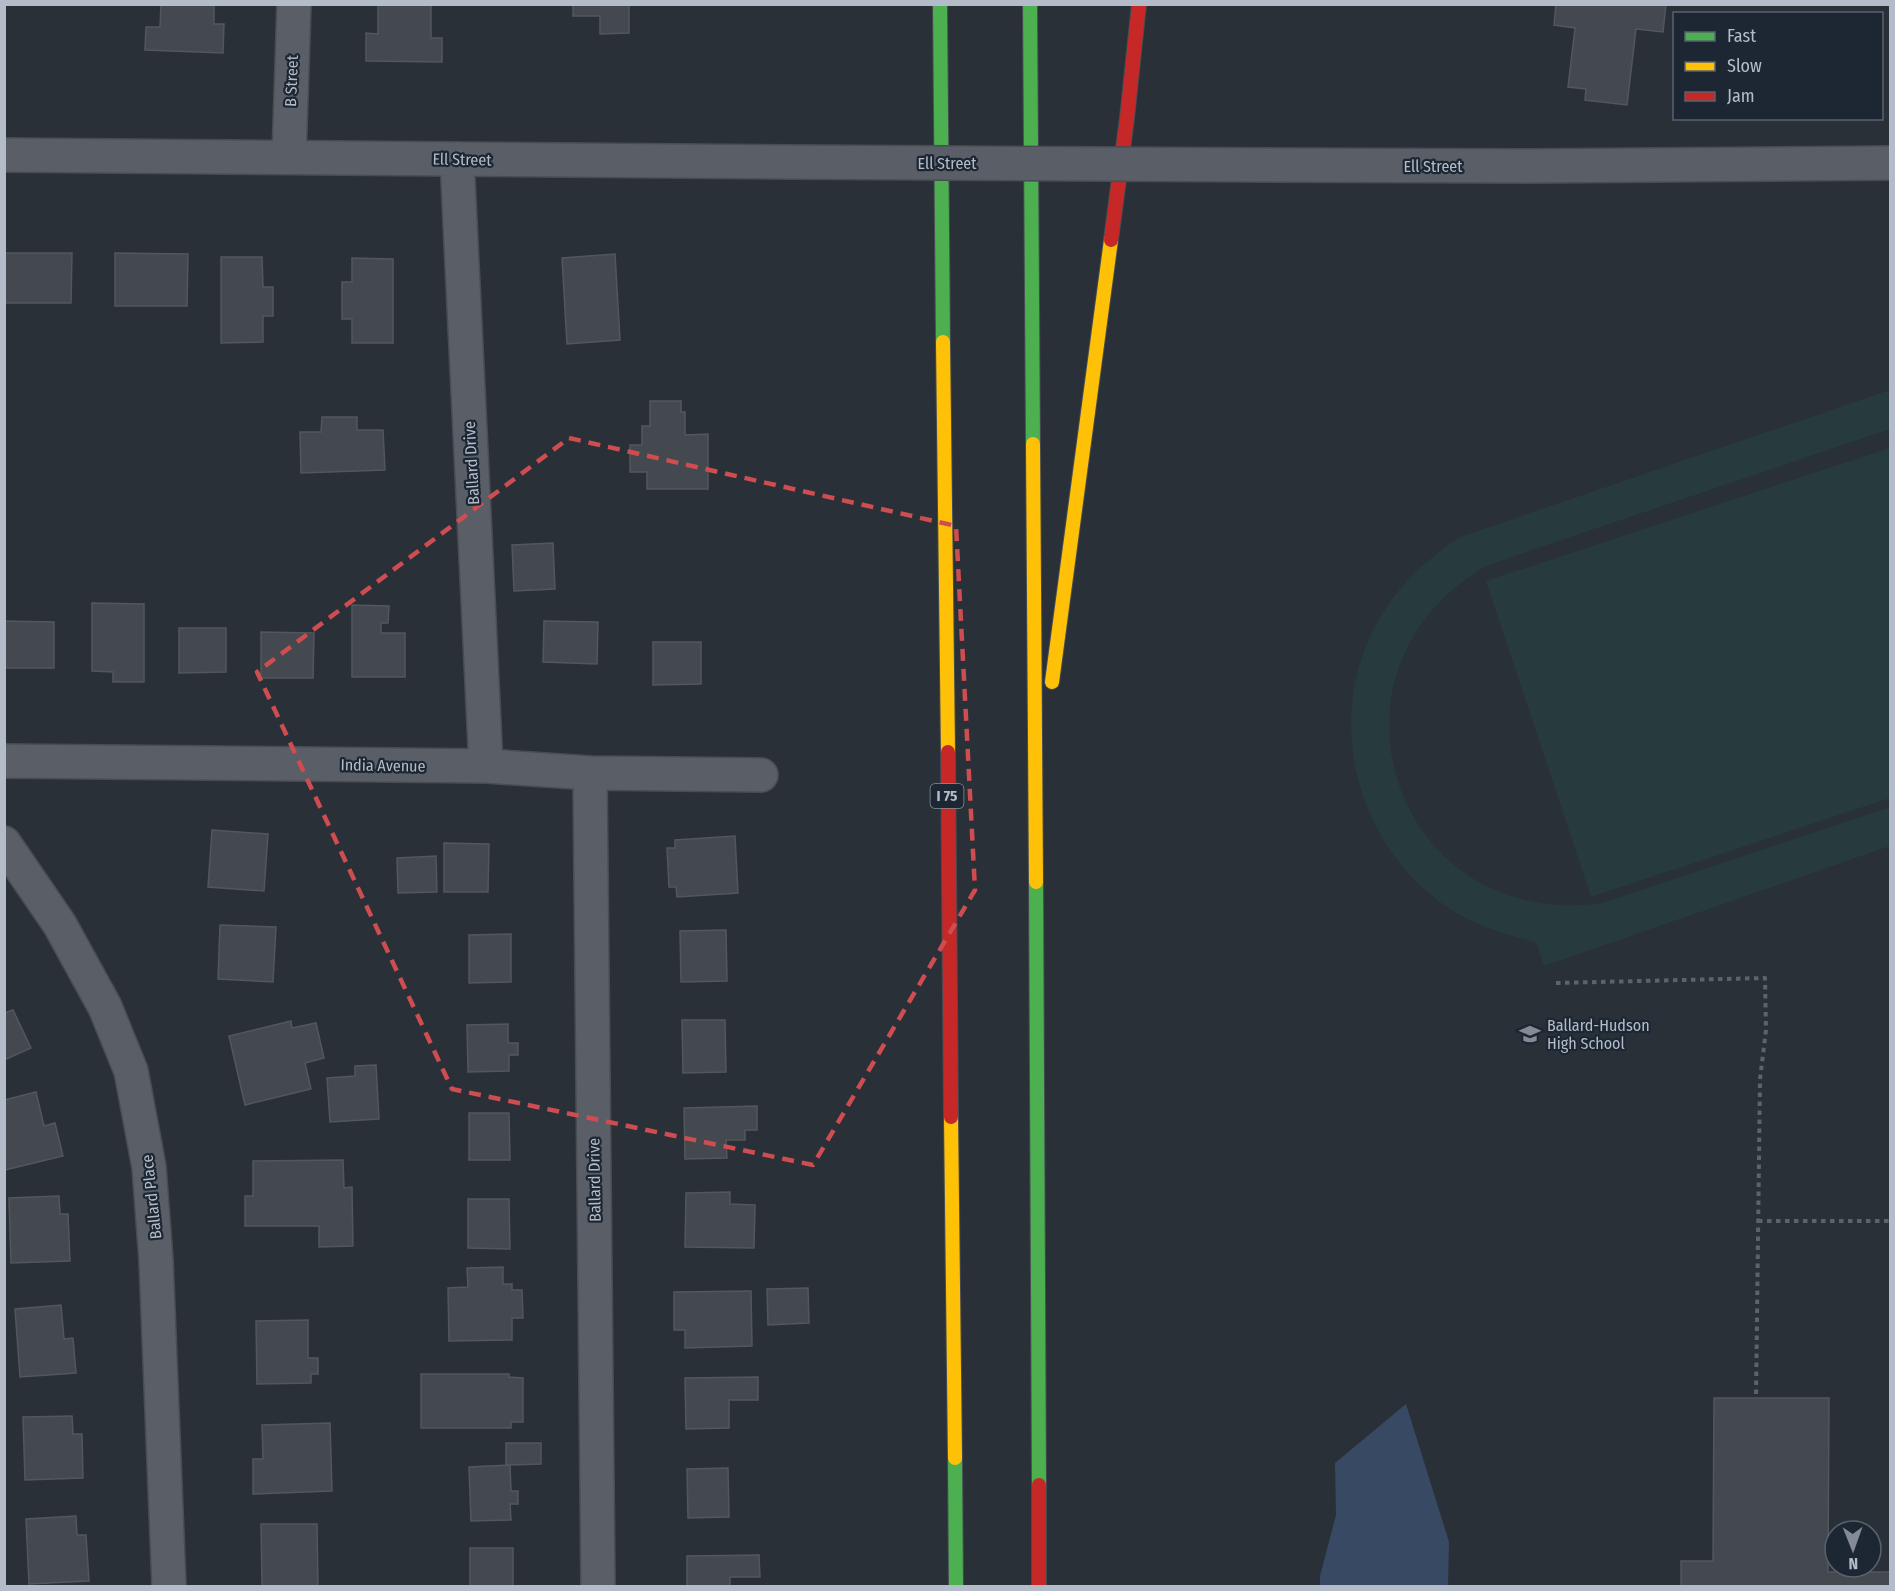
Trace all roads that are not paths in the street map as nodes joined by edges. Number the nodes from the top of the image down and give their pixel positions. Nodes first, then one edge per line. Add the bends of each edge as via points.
1 (294, 4) edge
2 (940, 4) edge
3 (1030, 4) edge
4 (1139, 4) edge
5 (4, 154) edge
6 (289, 157) junction
7 (457, 159) junction
8 (1890, 163) edge
9 (4, 761) edge
10 (486, 766) junction
11 (590, 773) junction
12 (761, 775) dead end
13 (1036, 803) junction
14 (4, 843) edge
15 (169, 1587) edge
16 (598, 1587) edge
17 (956, 1587) edge
18 (1039, 1587) edge

1 - 6 street, B Street
2 - 17 highway, I 75
3 - 13 highway
4 - 13 highway
5 - 6 street, Ell Street
6 - 7 street, Ell Street
7 - 8 street, Ell Street, bridge via 1529,166
7 - 10 street, Ballard Drive
9 - 10 street, India Avenue
10 - 11 street, India Avenue
11 - 12 street, India Avenue
11 - 16 street, Ballard Drive
13 - 18 highway
14 - 15 street, Ballard Place via 60,925 105,1007 131,1071 149,1167 155,1237

